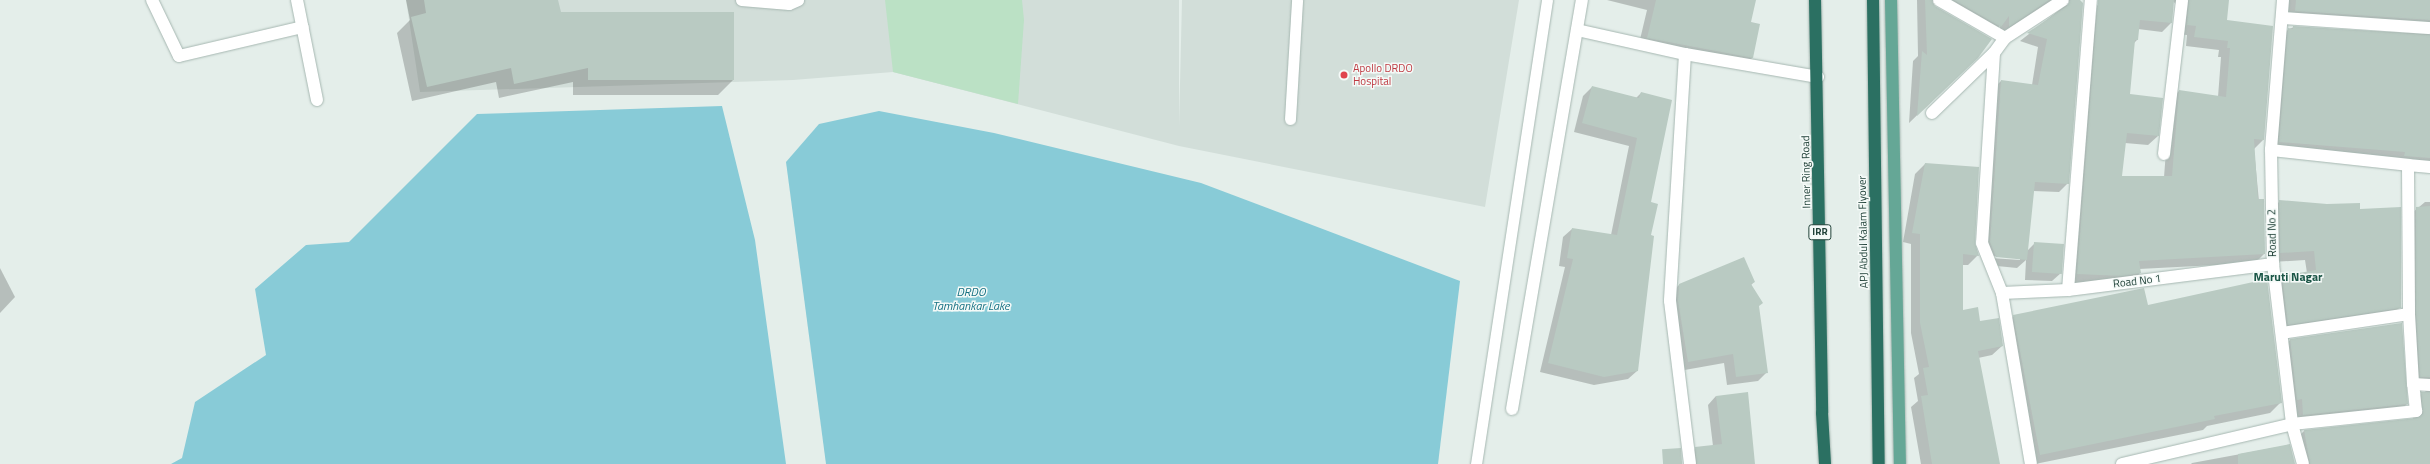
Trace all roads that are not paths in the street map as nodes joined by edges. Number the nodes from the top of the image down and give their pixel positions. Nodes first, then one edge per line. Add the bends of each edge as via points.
1 (152, 0) edge
2 (297, 0) edge
3 (741, 0) edge
4 (798, 0) edge
5 (1297, 0) edge
6 (1547, 0) edge
7 (1582, 0) edge
8 (1814, 0) edge
9 (1873, 0) edge
10 (1891, 0) edge
11 (1939, 0) edge
12 (2063, 0) edge
13 (2091, 0) edge
14 (2182, 0) edge
15 (2283, 0) edge
16 (2282, 18) junction
17 (303, 27) junction
18 (2430, 28) edge
19 (1577, 30) junction
20 (2005, 38) junction
21 (1994, 53) junction
22 (1685, 54) junction
23 (1818, 78) junction
24 (317, 100) dead end
25 (1932, 113) dead end
26 (1290, 119) dead end
27 (2271, 150) junction
28 (2164, 154) dead end
29 (2408, 165) junction
30 (2430, 167) edge
31 (2272, 264) junction
32 (2068, 290) junction
33 (2002, 293) junction
34 (2409, 314) junction
35 (2282, 333) junction
36 (2413, 384) junction
37 (2430, 385) edge
38 (1512, 410) dead end
39 (2292, 424) junction
40 (2171, 458) edge
41 (1476, 464) edge
42 (1690, 464) edge
43 (1825, 464) edge
44 (1879, 464) edge
45 (1900, 464) edge
46 (2031, 464) edge
47 (2122, 464) edge
48 (2303, 464) edge

1 - 17 street via 179,56
2 - 17 street
3 - 4 lane via 788,4
5 - 26 lane
6 - 41 lane
7 - 19 street
8 - 23 highway, Inner Ring Road / IRR
9 - 44 highway, APJ Abdul Kalam Flyover
10 - 45 main road
11 - 20 street
12 - 20 street
13 - 32 street
14 - 28 street
15 - 16 street, Road No 2
16 - 18 street
16 - 27 street, Road No 2
17 - 24 street
19 - 22 street
19 - 38 street
20 - 21 street
21 - 25 street
21 - 33 street via 1982,243
22 - 23 street
22 - 42 street via 1670,301
23 - 43 highway, Inner Ring Road / IRR via 1822,413
27 - 29 street
27 - 31 street, Road No 2
29 - 30 street
29 - 34 street
31 - 32 street, Road No 1
31 - 35 street, Road No 2
32 - 33 street, Road No 1
33 - 46 street
34 - 35 street
34 - 36 street
35 - 39 street, Road No 2
36 - 37 street
36 - 39 street via 2416,411
39 - 40 street
39 - 48 street, Road No 2
40 - 47 street

